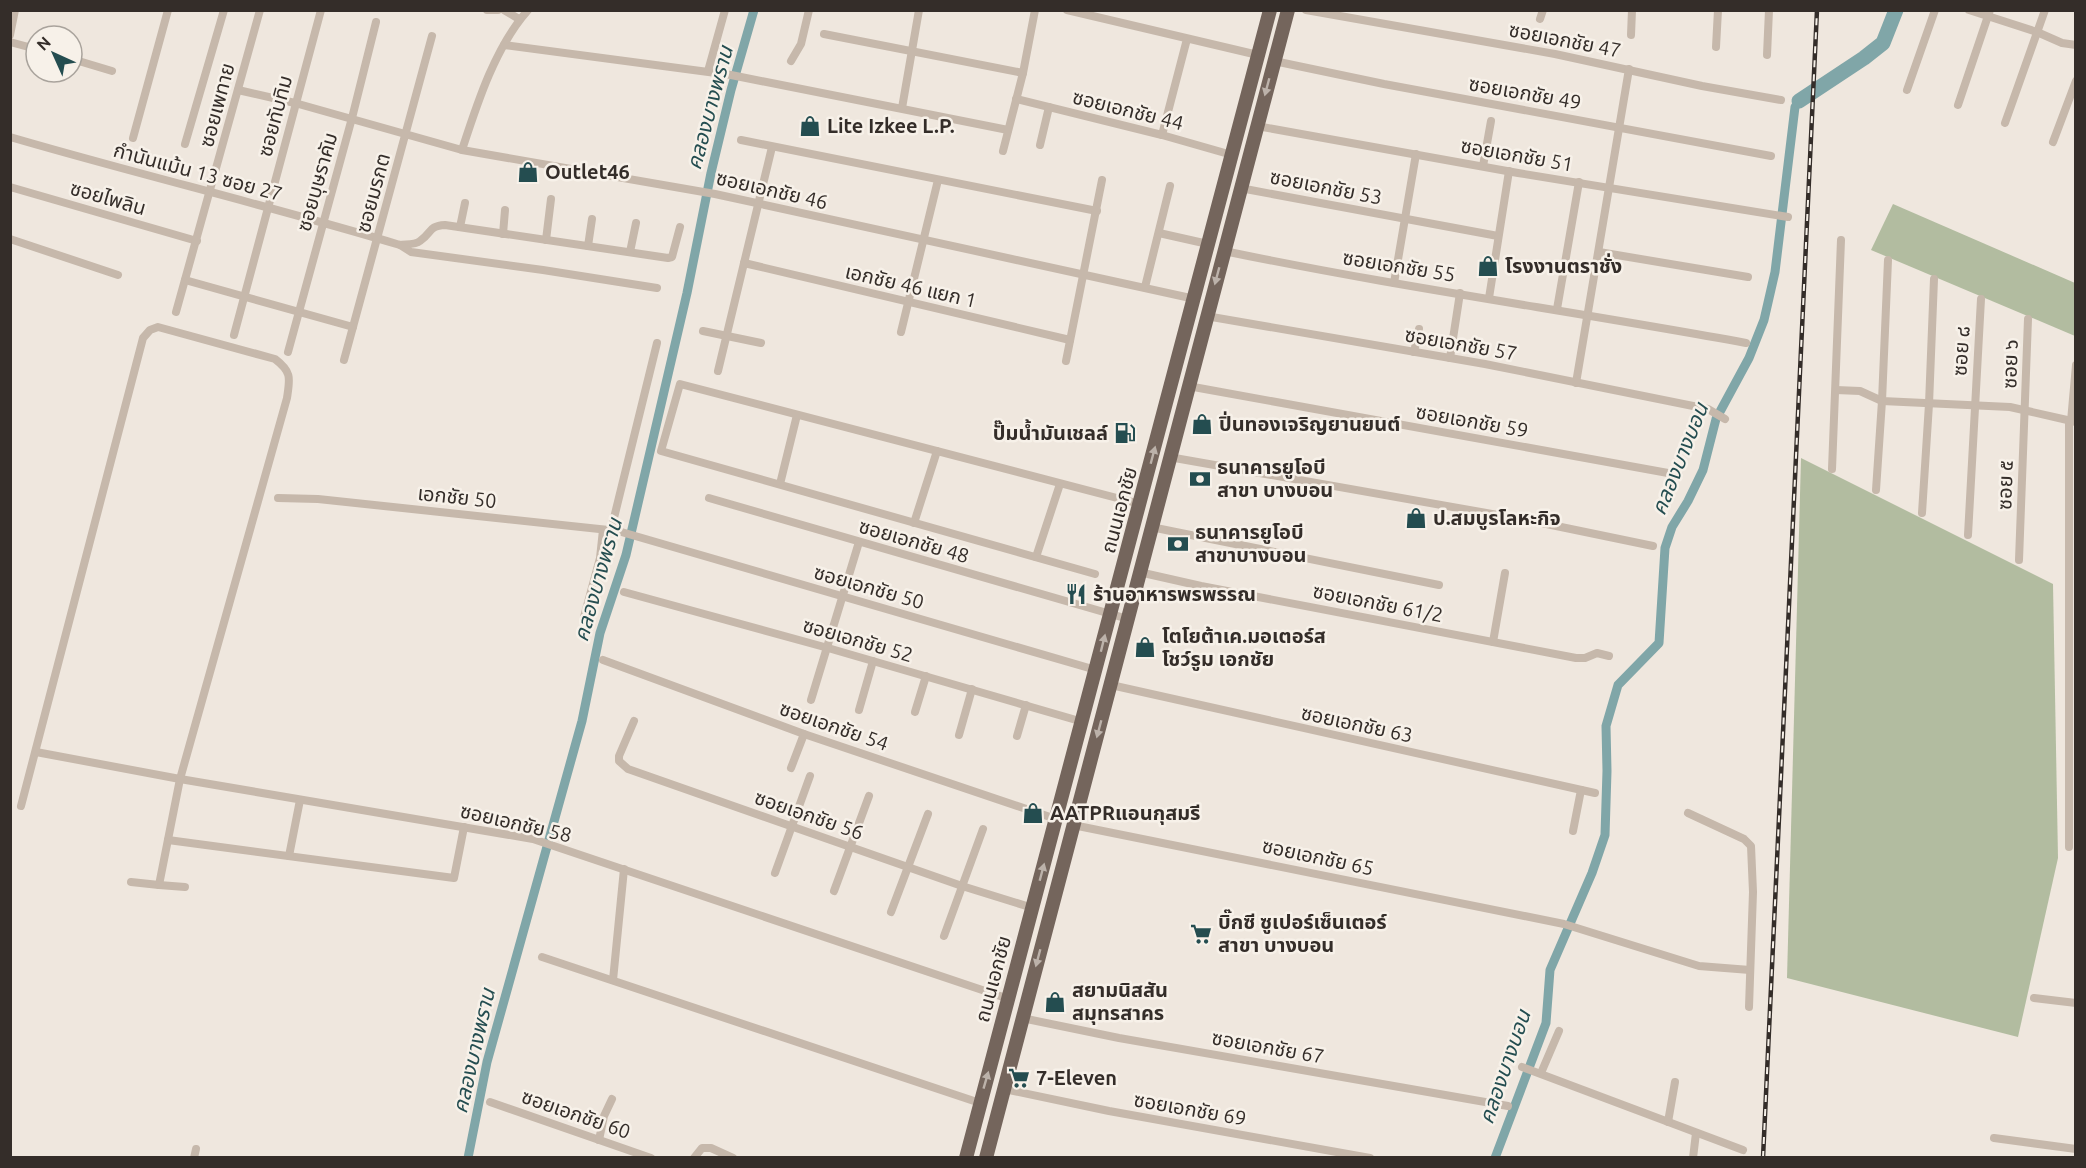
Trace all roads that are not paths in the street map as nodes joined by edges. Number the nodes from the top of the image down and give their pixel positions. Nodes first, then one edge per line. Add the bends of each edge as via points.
1 (15, 10) edge
2 (168, 10) edge
3 (224, 10) edge
4 (260, 10) edge
5 (321, 10) edge
6 (487, 10) edge
7 (498, 10) edge
8 (504, 10) edge
9 (528, 10) edge
10 (725, 10) edge
11 (809, 10) edge
12 (919, 10) edge
13 (1035, 10) edge
14 (1067, 10) edge
15 (1270, 10) edge
16 (1288, 10) edge
17 (1306, 10) edge
18 (1632, 10) edge
19 (1718, 10) edge
20 (1769, 10) edge
21 (1935, 10) edge
22 (1969, 10) edge
23 (2045, 10) edge
24 (1989, 14) edge
25 (519, 19) junction
26 (376, 21) dead end
27 (2037, 32) junction
28 (824, 34) dead end
29 (10, 35) edge
30 (1631, 35) dead end
31 (432, 36) dead end
32 (1187, 39) junction
33 (504, 45) junction
34 (2076, 45) edge
35 (1716, 46) dead end
36 (912, 52) junction
37 (1258, 55) junction
38 (1767, 55) dead end
39 (791, 61) dead end
40 (84, 62) edge
41 (1274, 62) junction
42 (1629, 69) junction
43 (112, 70) dead end
44 (708, 71) junction
45 (1023, 73) junction
46 (2076, 81) edge
47 (238, 90) junction
48 (1907, 90) dead end
49 (1016, 99) junction
50 (1781, 100) dead end
51 (296, 103) junction
52 (1958, 105) dead end
53 (1049, 107) junction
54 (902, 108) junction
55 (352, 118) junction
56 (1491, 121) dead end
57 (2005, 123) dead end
58 (1257, 126) junction
59 (1619, 127) junction
60 (1008, 130) junction
61 (407, 134) junction
62 (1162, 135) junction
63 (10, 137) edge
64 (133, 138) dead end
65 (741, 140) dead end
66 (2053, 142) dead end
67 (185, 144) dead end
68 (1040, 146) dead end
69 (772, 147) junction
70 (462, 150) junction
71 (1003, 151) dead end
72 (1416, 154) junction
73 (1232, 155) junction
74 (1771, 156) dead end
75 (1248, 159) junction
76 (1483, 166) junction
77 (1509, 171) junction
78 (938, 180) junction
79 (1102, 180) dead end
80 (1579, 182) junction
81 (1170, 186) dead end
82 (10, 187) edge
83 (1240, 188) junction
84 (1609, 188) junction
85 (211, 192) junction
86 (551, 199) dead end
87 (465, 203) dead end
88 (758, 204) junction
89 (268, 208) junction
90 (505, 210) dead end
91 (1096, 211) junction
92 (1788, 217) dead end
93 (592, 219) dead end
94 (1405, 219) junction
95 (636, 223) dead end
96 (322, 224) junction
97 (460, 227) junction
98 (680, 227) dead end
99 (1159, 233) junction
100 (503, 234) junction
101 (1498, 236) junction
102 (378, 238) junction
103 (10, 239) edge
104 (546, 240) junction
105 (1841, 240) dead end
106 (197, 241) junction
107 (924, 241) junction
108 (1208, 244) junction
109 (400, 245) junction
110 (588, 246) junction
111 (1224, 251) junction
112 (630, 252) junction
113 (1599, 252) junction
114 (1888, 260) dead end
115 (744, 262) junction
116 (1084, 274) junction
117 (118, 275) dead end
118 (1748, 277) dead end
119 (1934, 279) dead end
120 (185, 280) junction
121 (1394, 283) junction
122 (1145, 287) junction
123 (657, 288) dead end
124 (1460, 293) junction
125 (244, 297) junction
126 (1489, 298) junction
127 (1195, 299) junction
128 (1981, 299) dead end
129 (909, 302) junction
130 (1557, 309) junction
131 (176, 312) dead end
132 (299, 312) junction
133 (1588, 314) junction
134 (1206, 316) junction
135 (2028, 319) dead end
136 (353, 327) junction
137 (1419, 329) dead end
138 (703, 331) dead end
139 (901, 332) dead end
140 (234, 335) dead end
141 (726, 336) junction
142 (1070, 340) junction
143 (657, 343) dead end
144 (1452, 343) junction
145 (1746, 343) dead end
146 (761, 344) dead end
147 (1476, 348) dead end
148 (288, 352) dead end
149 (1414, 352) junction
150 (1450, 358) junction
151 (344, 360) dead end
152 (1066, 361) dead end
153 (2076, 365) edge
154 (718, 371) dead end
155 (1576, 383) junction
156 (1188, 386) junction
157 (1836, 390) junction
158 (1882, 401) junction
159 (1929, 404) junction
160 (1974, 405) junction
161 (2025, 411) junction
162 (797, 415) junction
163 (1725, 419) dead end
164 (2072, 421) edge
165 (937, 451) junction
166 (1169, 457) junction
167 (1832, 469) dead end
168 (1679, 475) dead end
169 (780, 484) junction
170 (1060, 484) junction
171 (1876, 490) dead end
172 (278, 498) dead end
173 (709, 498) dead end
174 (1140, 504) junction
175 (1922, 513) dead end
176 (914, 523) junction
177 (1151, 527) junction
178 (611, 530) junction
179 (632, 535) joint
180 (1968, 535) dead end
181 (859, 542) junction
182 (1653, 546) dead end
183 (1036, 557) junction
184 (2019, 560) dead end
185 (1139, 572) junction
186 (1505, 573) dead end
187 (1095, 574) dead end
188 (1439, 585) dead end
189 (624, 592) dead end
190 (843, 596) junction
191 (1111, 614) junction
192 (584, 617) dead end
193 (1128, 619) junction
194 (1493, 642) junction
195 (828, 648) junction
196 (1609, 656) dead end
197 (603, 660) dead end
198 (873, 661) junction
199 (1096, 670) junction
200 (926, 676) junction
201 (1111, 685) junction
202 (972, 689) junction
203 (811, 700) dead end
204 (1026, 705) junction
205 (859, 710) dead end
206 (915, 712) dead end
207 (634, 721) dead end
208 (1083, 722) junction
209 (804, 734) junction
210 (958, 735) dead end
211 (1017, 736) dead end
212 (36, 752) junction
213 (791, 768) dead end
214 (810, 776) dead end
215 (180, 779) junction
216 (1581, 790) junction
217 (1595, 793) dead end
218 (870, 796) dead end
219 (2072, 799) edge
220 (300, 800) junction
221 (21, 806) dead end
222 (1688, 813) dead end
223 (928, 814) dead end
224 (1056, 819) junction
225 (1073, 825) junction
226 (792, 826) junction
227 (464, 828) junction
228 (983, 829) dead end
229 (1573, 831) dead end
230 (168, 840) junction
231 (849, 847) junction
232 (2068, 847) dead end
233 (289, 855) junction
234 (908, 866) junction
235 (624, 870) junction
236 (775, 873) dead end
237 (131, 882) dead end
238 (159, 885) junction
239 (962, 886) junction
240 (185, 887) dead end
241 (834, 891) dead end
242 (1033, 908) junction
243 (891, 912) dead end
244 (944, 936) dead end
245 (542, 957) dead end
246 (1750, 970) junction
247 (613, 980) junction
248 (2034, 998) dead end
249 (1009, 999) junction
250 (2076, 1003) edge
251 (1749, 1007) dead end
252 (1022, 1018) junction
253 (1558, 1031) dead end
254 (1522, 1067) dead end
255 (1540, 1072) junction
256 (1675, 1082) dead end
257 (1004, 1089) junction
258 (612, 1099) dead end
259 (490, 1102) dead end
260 (980, 1103) junction
261 (1508, 1106) dead end
262 (1668, 1122) junction
263 (1696, 1133) junction
264 (1994, 1138) dead end
265 (599, 1140) junction
266 (2076, 1149) edge
267 (1743, 1150) dead end
268 (987, 1157) edge
269 (651, 1158) edge
270 (694, 1158) edge
271 (733, 1158) edge
272 (966, 1158) edge
273 (1370, 1158) edge
274 (1693, 1158) edge

1 - 29 street
2 - 64 street
3 - 67 street
4 - 47 street, ซอยเพทาย
5 - 51 street, ซอยทับทิม
6 - 7 street
8 - 25 street
9 - 25 street
10 - 44 street
11 - 39 street via 801,44
12 - 36 street
13 - 45 street
14 - 32 street
15 - 37 main road, ถนนเอกชัย
16 - 41 main road, ถนนเอกชัย
17 - 42 street, ซอยเอกชัย 47
18 - 30 street
19 - 35 street
20 - 38 street
21 - 48 street
22 - 24 street
23 - 27 street
24 - 27 street
24 - 52 street
25 - 33 street
26 - 55 street, ซอยบุษราคัม
27 - 34 street
27 - 57 street
28 - 36 street
31 - 61 street, ซอยมรกต
32 - 37 street
32 - 62 street
33 - 44 street
33 - 70 street
36 - 45 street
36 - 54 street
37 - 73 main road, ถนนเอกชัย
40 - 43 street
41 -> 58 main road, ถนนเอกชัย
41 - 59 street, ซอยเอกชัย 49
42 - 50 street, ซอยเอกชัย 47
42 - 59 street
44 - 54 street
45 - 49 street
46 - 66 street
47 - 51 street, ซอยเอกชัย 46
47 - 85 street, ซอยเพทาย
49 - 53 street, ซอยเอกชัย 44
49 - 60 street
51 - 55 street, ซอยเอกชัย 46
51 - 89 street, ซอยทับทิม
53 - 62 street, ซอยเอกชัย 44
53 - 68 street
54 - 60 street
55 - 61 street, ซอยเอกชัย 46
55 - 96 street, ซอยบุษราคัม
56 - 76 street
58 - 72 street, ซอยเอกชัย 51
58 - 75 main road, ถนนเอกชัย
59 - 74 street, ซอยเอกชัย 49
59 - 84 street
60 - 71 street
61 - 70 street, ซอยเอกชัย 46
61 - 102 street, ซอยมรกต
62 - 73 street, ซอยเอกชัย 44
63 - 85 street, กำนันแม้น 13 ซอย 27
65 - 69 street
69 - 78 street
69 - 88 street
70 - 88 street, ซอยเอกชัย 46
72 - 76 street, ซอยเอกชัย 51
72 - 94 street
73 - 75 main road
73 - 108 main road, ถนนเอกชัย
75 - 83 main road, ถนนเอกชัย
76 - 77 street, ซอยเอกชัย 51
77 - 80 street, ซอยเอกชัย 51
77 - 101 street
78 - 91 street
78 - 107 street
79 - 91 street
80 - 84 street, ซอยเอกชัย 51
80 - 130 street
81 - 99 street
82 - 106 street, ซอยไพลิน
83 - 94 street, ซอยเอกชัย 53
83 - 111 main road, ถนนเอกชัย
84 - 92 street, ซอยเอกชัย 51
84 - 113 street
85 - 89 street, กำนันแม้น 13 ซอย 27
85 - 106 street, ซอยเพทาย
86 - 104 street
87 - 97 street
88 - 107 street, ซอยเอกชัย 46
88 - 115 street
89 - 96 street, กำนันแม้น 13 ซอย 27
89 - 125 street, ซอยทับทิม
90 - 100 street
91 - 116 street
93 - 110 street
94 - 101 street, ซอยเอกชัย 53
94 - 121 street
95 - 112 street
96 - 102 street, กำนันแม้น 13 ซอย 27
96 - 132 street, ซอยบุษราคัม
97 - 100 street
97 - 109 street via 437,225 422,240
98 - 112 street via 672,257
99 - 108 street
99 - 122 street
100 - 104 street
101 - 126 street
102 - 109 street, กำนันแม้น 13 ซอย 27
102 - 136 street, ซอยมรกต
103 - 117 street
104 - 110 street
105 - 157 street
106 - 120 street, ซอยเพทาย
107 - 116 street, ซอยเอกชัย 46
107 - 129 street
108 - 127 main road, ถนนเอกชัย
109 - 123 street, กำนันแม้น 13 ซอย 27 via 411,252
110 - 112 street
111 - 121 street, ซอยเอกชัย 55
111 -> 134 main road, ถนนเอกชัย
113 - 118 street
113 - 133 street
114 - 158 street
115 - 129 street, เอกชัย 46 แยก 1
115 - 141 street
116 - 122 street, ซอยเอกชัย 46
116 - 142 street
119 - 159 street
120 - 125 street
120 - 131 street, ซอยเพทาย
121 - 124 street, ซอยเอกชัย 55
122 - 127 street, ซอยเอกชัย 46
124 - 126 street, ซอยเอกชัย 55
124 - 144 street
125 - 132 street
125 - 140 street, ซอยทับทิม
126 - 130 street, ซอยเอกชัย 55
174 -> 127 main road, ถนนเอกชัย
128 - 160 street, ซอย ๘
129 - 139 street
129 - 142 street, เอกชัย 46 แยก 1
130 - 133 street, ซอยเอกชัย 55
132 - 136 street
132 - 148 street, ซอยบุษราคัม
133 - 145 street, ซอยเอกชัย 55
133 - 155 street
134 - 149 street, ซอยเอกชัย 57
134 - 156 main road, ถนนเอกชัย
135 - 161 street, ซอย ๖
136 - 151 street, ซอยมรกต
137 - 149 street
138 - 141 street
141 - 146 street
141 - 154 street
142 - 152 street
143 - 178 street
144 - 147 street
144 - 150 street
149 - 150 street, ซอยเอกชัย 57
150 - 155 street, ซอยเอกชัย 57
153 - 164 street
155 - 163 street, ซอยเอกชัย 57 via 1708,410
156 - 166 main road, ถนนเอกชัย
156 - 168 street, ซอยเอกชัย 59
157 - 158 street via 1860,391
157 - 167 street
158 - 159 street
158 - 171 street
159 - 160 street
159 - 175 street
160 - 161 street
160 - 180 street, ซอย ๘
161 - 164 street
161 - 184 street, ซอย ๕
162 - 165 street
162 - 169 street
162 - 169 street via 680,384 662,451
164 - 219 street
165 - 170 street
165 - 176 street
166 - 177 main road, ถนนเอกชัย
166 - 182 street
169 - 176 street
170 - 174 street
170 - 183 street
172 - 178 street, เอกชัย 50
173 - 181 street, ซอยเอกชัย 48
174 - 191 main road, ถนนเอกชัย
176 - 183 street
177 - 185 main road, ถนนเอกชัย
177 - 188 street
178 - 179 street, เอกชัย 50
178 - 192 street
179 - 190 street, ซอยเอกชัย 50
181 - 190 street
181 - 191 street, ซอยเอกชัย 48
183 - 187 street
185 - 193 main road, ถนนเอกชัย
185 - 194 street, ซอยเอกชัย 61/2
186 - 194 street
189 - 195 street, ซอยเอกชัย 52
190 - 195 street
190 - 199 street, ซอยเอกชัย 50
191 - 193 street, ซอยเอกชัย 48
199 -> 191 main road, ถนนเอกชัย
193 - 201 main road, ถนนเอกชัย
194 - 196 street, ซอยเอกชัย 61/2 via 1576,658 1597,653
195 - 198 street, ซอยเอกชัย 52
195 - 203 street
197 - 209 street, ซอยเอกชัย 54
198 - 200 street, ซอยเอกชัย 52
198 - 205 street
199 - 208 main road, ถนนเอกชัย
200 - 202 street, ซอยเอกชัย 52
200 - 206 street
201 - 216 street, ซอยเอกชัย 63
201 -> 225 main road, ถนนเอกชัย
202 - 204 street, ซอยเอกชัย 52
202 - 210 street
204 - 208 street, ซอยเอกชัย 52
204 - 211 street
207 - 226 street, ซอยเอกชัย 56 via 619,756 622,766
208 - 224 main road, ถนนเอกชัย
209 - 213 street
209 - 224 street, ซอยเอกชัย 54
212 - 215 street, ซอยเอกชัย 58
212 - 215 street via 139,349 143,338 158,327 275,359 287,369 290,379
212 - 221 street
214 - 226 street
215 - 220 street, ซอยเอกชัย 58
215 - 230 street
216 - 217 street, ซอยเอกชัย 63
216 - 229 street
218 - 231 street
219 - 232 street
220 - 227 street, ซอยเอกชัย 58
220 - 233 street
222 - 246 street via 1751,846
223 - 234 street
242 -> 224 main road, ถนนเอกชัย
225 - 246 street, ซอยเอกชัย 65 via 1579,928 1699,966
225 -> 252 main road, ถนนเอกชัย
226 - 231 street, ซอยเอกชัย 56
226 - 236 street
227 - 233 street via 454,878
227 - 235 street, ซอยเอกชัย 58 via 533,839
228 - 239 street
230 - 233 street
230 - 238 street
231 - 234 street, ซอยเอกชัย 56
231 - 241 street
234 - 239 street, ซอยเอกชัย 56
234 - 243 street
235 - 247 street
235 - 249 street, ซอยเอกชัย 58
237 - 238 street
238 - 240 street
239 - 242 street, ซอยเอกชัย 56
239 - 244 street
242 - 249 main road, ถนนเอกชัย
245 - 247 street
246 - 251 street
247 - 260 street
248 - 250 street
260 -> 249 main road, ถนนเอกชัย
252 - 257 main road, ถนนเอกชัย
252 - 261 street, ซอยเอกชัย 67
253 - 255 street
254 - 255 street
255 - 262 street
256 - 262 street
257 - 268 main road, ถนนเอกชัย
257 - 273 street, ซอยเอกชัย 69
258 - 265 street
259 - 265 street, ซอยเอกชัย 60
260 - 272 main road, ถนนเอกชัย
262 - 263 street
263 - 267 street
263 - 274 street
264 - 266 street
265 - 269 street, ซอยเอกชัย 60
270 - 271 street via 702,1148

